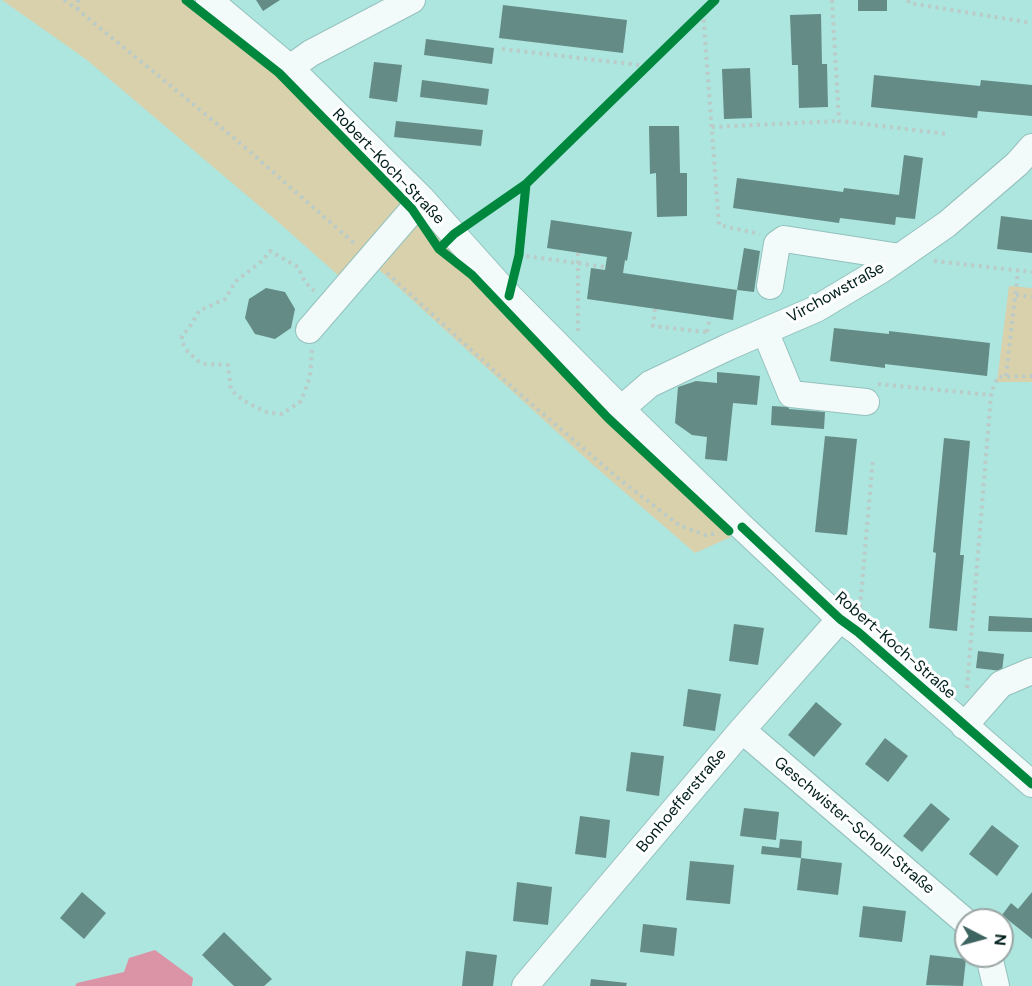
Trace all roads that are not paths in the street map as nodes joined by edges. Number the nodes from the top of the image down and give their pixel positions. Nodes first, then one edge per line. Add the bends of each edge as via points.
1 (209, 0) edge
2 (412, 0) edge
3 (290, 68) junction
4 (1032, 147) edge
5 (422, 199) junction
6 (900, 257) junction
7 (770, 286) dead end
8 (318, 319) road end
9 (765, 331) junction
10 (866, 402) dead end
11 (621, 409) junction
12 (849, 625) junction
13 (1032, 671) edge
14 (964, 726) junction
15 (742, 730) junction
16 (1032, 784) edge
17 (954, 912) edge
18 (992, 968) edge
19 (525, 986) edge
20 (996, 986) edge

1 - 3 street, Robert-Koch-Straße
2 - 3 street
3 - 5 street, Robert-Koch-Straße
4 - 6 street, Virchowstraße via 947,224
5 - 8 street
5 - 11 street, Robert-Koch-Straße via 509,296
6 - 7 street via 784,239 777,244
6 - 9 street, Virchowstraße via 816,309
9 - 10 street via 791,394
9 - 11 street, Virchowstraße via 650,384
11 - 12 street, Robert-Koch-Straße via 730,527
12 - 14 street, Robert-Koch-Straße
12 - 15 street, Bonhoefferstraße
13 - 14 street via 1001,684
14 - 16 street, Robert-Koch-Straße
15 - 17 street, Geschwister-Scholl-Straße
15 - 19 street, Bonhoefferstraße
18 - 20 street

